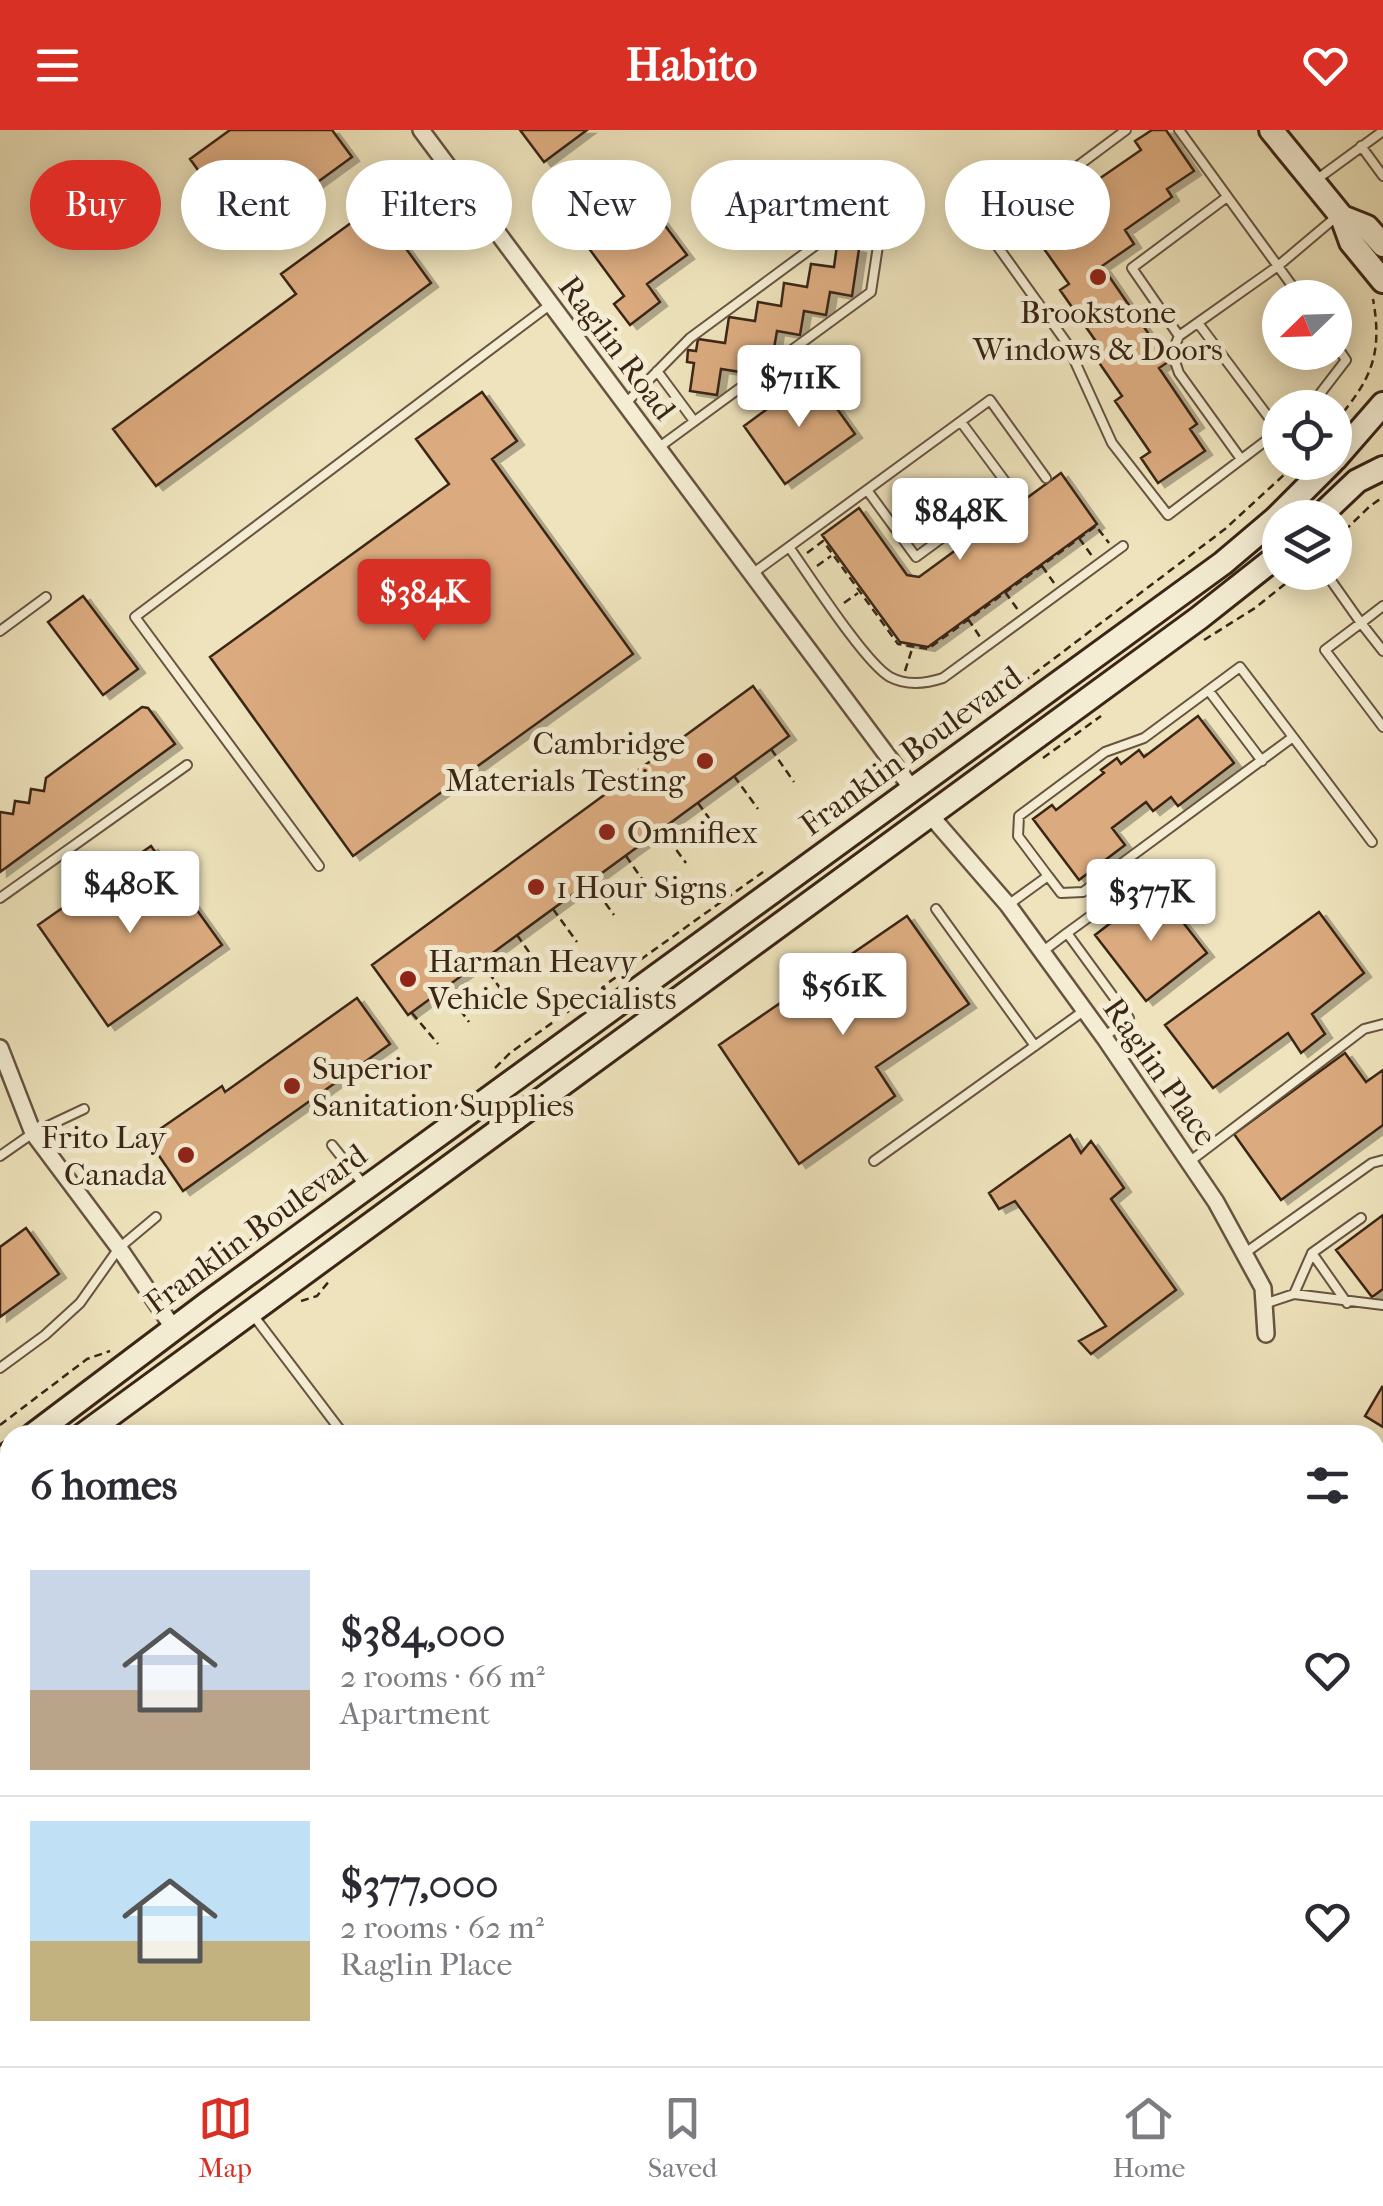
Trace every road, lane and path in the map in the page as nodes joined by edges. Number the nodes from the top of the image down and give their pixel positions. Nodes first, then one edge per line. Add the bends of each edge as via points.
1 (422, 130) edge
2 (1126, 130) edge
3 (1179, 130) edge
4 (1271, 130) edge
5 (1383, 131) edge
6 (1361, 146) junction
7 (1383, 176) edge
8 (1313, 182) junction
9 (1227, 197) junction
10 (1341, 215) junction
11 (1383, 245) edge
12 (1278, 266) junction
13 (1288, 280) edge
14 (1383, 281) edge
15 (551, 304) junction
16 (1378, 314) dead end
17 (1198, 322) junction
18 (1179, 336) junction
19 (1338, 370) edge
20 (657, 371) junction
21 (1323, 390) edge
22 (1352, 400) edge
23 (625, 404) junction
24 (1383, 404) edge
25 (1262, 407) edge
26 (694, 422) junction
27 (961, 422) junction
28 (1352, 440) edge
29 (1262, 444) edge
30 (658, 448) junction
31 (1242, 459) junction
32 (1383, 468) edge
33 (1046, 478) dead end
34 (1278, 480) edge
35 (1315, 480) edge
36 (867, 490) junction
37 (1383, 498) edge
38 (1336, 500) edge
39 (1352, 523) edge
40 (1079, 538) junction
41 (1110, 545) dead end
42 (1124, 546) dead end
43 (789, 547) junction
44 (833, 554) junction
45 (804, 555) dead end
46 (1093, 558) dead end
47 (825, 560) dead end
48 (1042, 566) junction
49 (1262, 568) edge
50 (752, 574) junction
51 (1048, 574) dead end
52 (1278, 590) edge
53 (1338, 590) edge
54 (860, 592) junction
55 (1005, 592) junction
56 (46, 597) dead end
57 (852, 598) dead end
58 (1383, 606) edge
59 (1019, 611) dead end
60 (968, 620) junction
61 (1362, 623) junction
62 (0, 631) edge
63 (982, 638) dead end
64 (1197, 645) dead end
65 (913, 646) junction
66 (1383, 652) edge
67 (904, 672) dead end
68 (1209, 691) junction
69 (990, 707) dead end
70 (1106, 712) dead end
71 (1383, 728) edge
72 (1293, 737) junction
73 (771, 749) dead end
74 (1262, 760) junction
75 (187, 766) dead end
76 (1032, 766) dead end
77 (734, 776) dead end
78 (794, 782) dead end
79 (913, 790) junction
80 (698, 802) dead end
81 (758, 809) dead end
82 (930, 815) junction
83 (662, 829) dead end
84 (722, 836) dead end
85 (1372, 842) dead end
86 (626, 856) dead end
87 (686, 862) dead end
88 (319, 866) dead end
89 (1048, 876) junction
90 (590, 882) dead end
91 (1133, 885) dead end
92 (649, 889) dead end
93 (0, 898) edge
94 (1008, 905) junction
95 (553, 909) dead end
96 (936, 909) dead end
97 (614, 915) dead end
98 (1067, 933) junction
99 (517, 936) dead end
100 (577, 942) dead end
101 (1042, 952) junction
102 (481, 962) dead end
103 (541, 968) dead end
104 (444, 988) dead end
105 (505, 995) dead end
106 (1084, 1010) junction
107 (412, 1012) dead end
108 (468, 1022) dead end
109 (1383, 1024) edge
110 (1104, 1037) junction
111 (438, 1044) dead end
112 (1035, 1046) junction
113 (0, 1048) edge
114 (84, 1109) dead end
115 (33, 1133) junction
116 (332, 1145) dead end
117 (0, 1156) edge
118 (1383, 1160) edge
119 (874, 1161) dead end
120 (1189, 1162) junction
121 (367, 1188) junction
122 (156, 1216) dead end
123 (1361, 1218) dead end
124 (119, 1248) junction
125 (1312, 1252) junction
126 (1246, 1253) junction
127 (1294, 1294) junction
128 (1347, 1302) junction
129 (1264, 1304) junction
130 (1383, 1304) edge
131 (250, 1311) junction
132 (174, 1330) junction
133 (1266, 1334) dead end
134 (113, 1350) dead end
135 (0, 1368) edge
136 (0, 1425) edge
137 (46, 1425) edge
138 (96, 1425) edge
139 (336, 1425) edge

1 - 15 street, Raglin Road
2 - 31 lane via 988,233 1066,342 1112,443 1168,515
3 - 9 lane
4 - 8 main road
5 - 6 lane
6 - 7 lane
6 - 8 lane
8 - 10 main road
9 - 12 lane
9 - 18 lane via 1132,268
10 - 11 main road via 1367,227
10 - 12 lane
10 - 14 main road via 1351,242
12 - 13 lane
12 - 17 lane
15 - 23 street, Raglin Road
15 - 88 lane via 135,618
16 - 22 path via 1379,361
17 - 18 lane
17 - 25 lane
18 - 31 lane via 1172,353 1179,373
19 - 21 lane
20 - 23 lane
20 - 26 lane
20 - 26 lane via 690,338 839,228 868,233 878,246 871,292
23 - 30 street, Raglin Road
24 - 28 main road, Franklin Boulevard
26 - 30 lane
27 - 33 lane via 990,400
27 - 36 lane
27 - 36 lane via 1010,488 916,557
29 - 31 lane
30 - 50 street, Raglin Road
32 - 38 main road
34 - 69 path
35 - 79 main road, Franklin Boulevard via 1222,563
36 - 43 lane
37 - 39 path
40 - 41 path via 1096,526
40 - 46 path
40 - 48 path
42 - 43 lane via 943,678 920,684 899,681 875,666
43 - 50 lane
44 - 45 path via 823,541
44 - 47 path
44 - 54 path
48 - 51 path
48 - 55 path
49 - 82 main road, Franklin Boulevard
50 - 79 street, Raglin Road
52 - 64 path
53 - 61 lane
54 - 57 path
54 - 65 path via 898,644
55 - 59 path
55 - 60 path
56 - 62 lane
58 - 61 lane
60 - 63 path
60 - 65 path via 928,648
61 - 66 lane
61 - 71 lane via 1325,650
65 - 67 path
68 - 72 lane via 1240,667
68 - 74 lane
68 - 89 lane via 1144,738 1106,752 1020,816 1018,836
70 - 76 path
72 - 74 lane
72 - 85 lane
73 - 78 path
74 - 89 lane via 1084,892 1061,893
75 - 93 lane
77 - 81 path
79 - 121 main road, Franklin Boulevard
80 - 84 path
82 - 94 street, Raglin Place
82 - 131 main road, Franklin Boulevard
83 - 87 path
86 - 92 path
89 - 94 lane
90 - 97 path
91 - 98 lane
94 - 101 street, Raglin Place
95 - 100 path
96 - 112 lane
98 - 101 lane
98 - 110 lane via 1129,1018
99 - 103 path
101 - 106 street, Raglin Place
102 - 105 path
104 - 108 path
106 - 110 street, Raglin Place
106 - 112 lane
107 - 111 path
109 - 120 lane via 1364,1029
110 - 120 street, Raglin Place
112 - 119 lane
113 - 115 street
114 - 115 lane
115 - 117 lane
115 - 124 street
116 - 121 lane
118 - 126 lane
120 - 126 street, Raglin Place
121 - 132 main road, Franklin Boulevard
122 - 124 lane
123 - 125 lane
124 - 132 street
124 - 135 lane via 80,1303
125 - 127 lane
125 - 128 lane
126 - 129 street, Raglin Place via 1264,1288
127 - 128 lane
127 - 129 lane
128 - 130 lane
129 - 133 street, Raglin Place
131 - 138 main road, Franklin Boulevard
131 - 139 lane
132 - 137 main road, Franklin Boulevard
134 - 136 path via 87,1360

